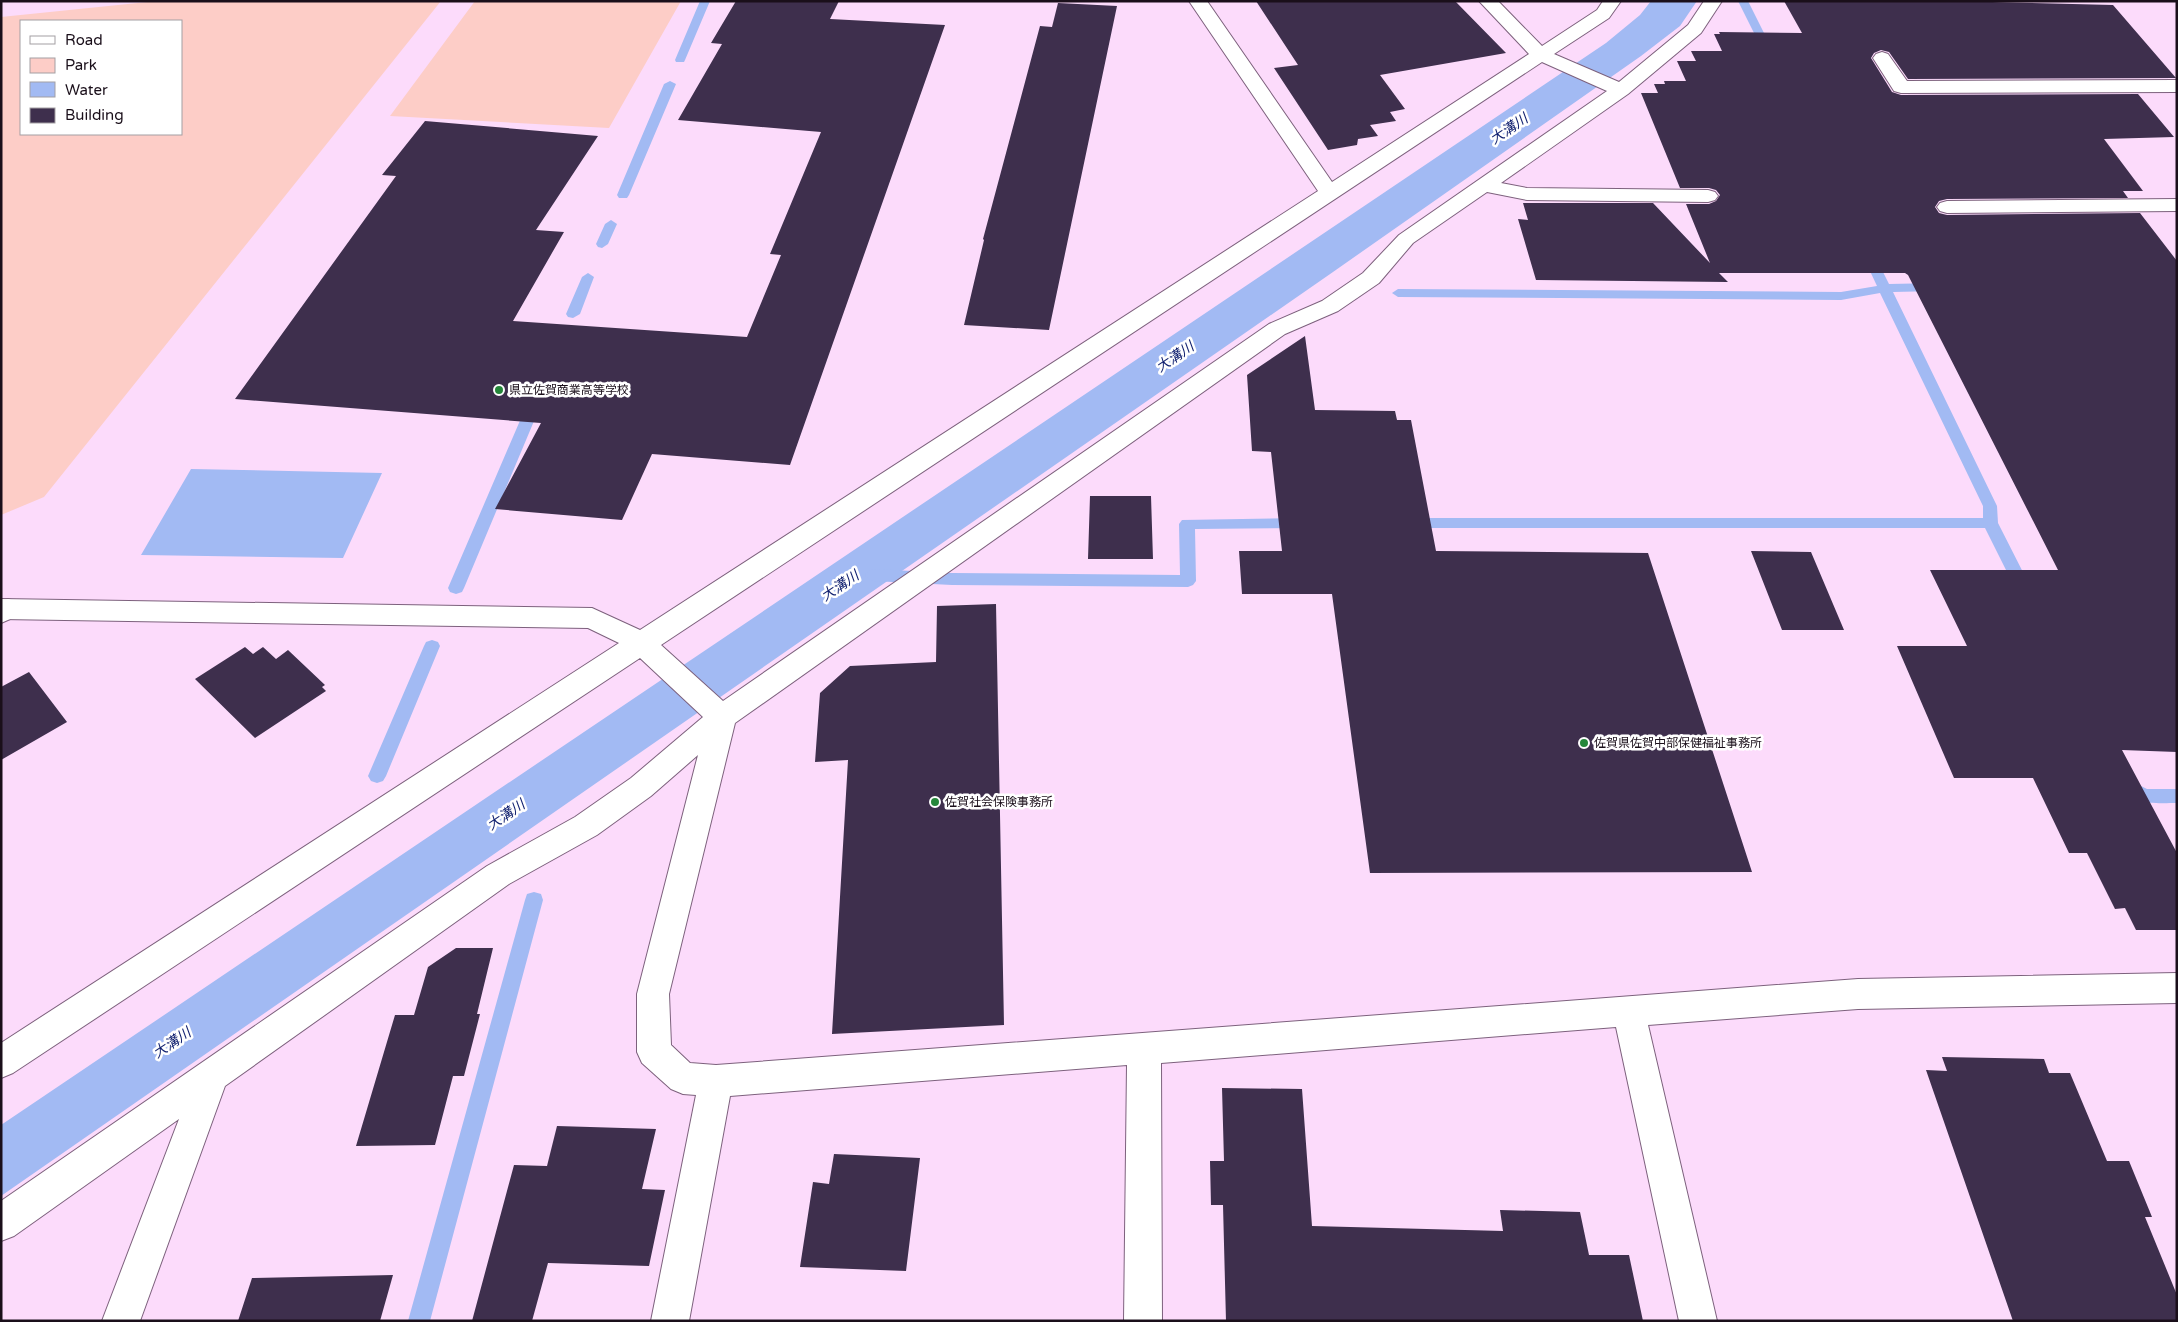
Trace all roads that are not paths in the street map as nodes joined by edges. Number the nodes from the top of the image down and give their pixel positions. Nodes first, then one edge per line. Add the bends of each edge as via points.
1 (1198, 1) edge
2 (1488, 1) edge
3 (1612, 1) edge
4 (1713, 1) edge
5 (1882, 58) dead end
6 (1550, 60) junction
7 (2177, 86) edge
8 (1621, 90) junction
9 (1482, 185) junction
10 (1329, 192) junction
11 (1708, 196) dead end
12 (2177, 205) edge
13 (1947, 207) dead end
14 (4, 610) edge
15 (640, 642) junction
16 (722, 717) junction
17 (2177, 988) edge
18 (1629, 1012) junction
19 (1144, 1048) junction
20 (1, 1062) edge
21 (211, 1078) junction
22 (716, 1081) junction
23 (1, 1223) edge
24 (121, 1321) edge
25 (670, 1321) edge
26 (1143, 1321) edge
27 (1698, 1321) edge

1 - 10 street
2 - 6 street
3 - 6 street via 1603,14
4 - 8 street via 1695,29
5 - 7 street via 1901,87
6 - 8 street
6 - 10 street
8 - 9 street
9 - 11 street via 1527,194
9 - 16 street via 1406,239 1371,278 1330,306 1277,329
10 - 15 street
12 - 13 street
14 - 15 street via 592,618
15 - 16 street
15 - 20 street
16 - 21 street via 610,810 498,875
16 - 22 street via 653,994 654,1052 683,1078
17 - 18 street via 1858,994
18 - 19 street
18 - 27 street
19 - 22 street
19 - 26 street
21 - 23 street
21 - 24 street
22 - 25 street

